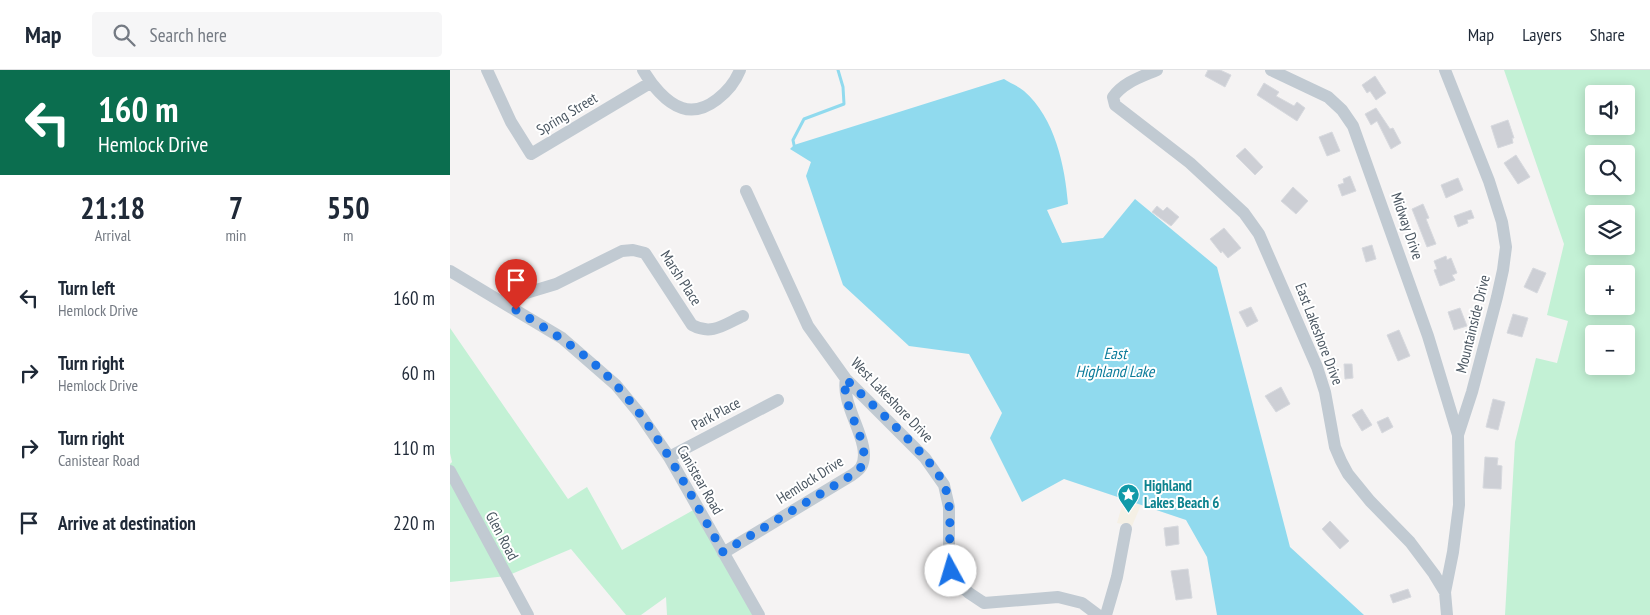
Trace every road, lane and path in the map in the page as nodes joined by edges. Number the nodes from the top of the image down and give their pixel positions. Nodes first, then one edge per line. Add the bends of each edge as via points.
1 (487, 70) edge
2 (643, 70) edge
3 (740, 70) edge
4 (1157, 70) edge
5 (1270, 70) edge
6 (1445, 70) edge
7 (650, 83) junction
8 (746, 191) dead end
9 (450, 271) edge
10 (500, 301) junction
11 (743, 316) dead end
12 (846, 379) junction
13 (778, 400) dead end
14 (1458, 435) junction
15 (668, 457) junction
16 (450, 472) edge
17 (1126, 529) dead end
18 (723, 552) junction
19 (1445, 592) junction
20 (985, 609) edge
21 (528, 615) edge
22 (759, 615) edge
23 (1098, 615) edge
24 (1106, 615) edge
25 (1447, 615) edge

1 - 7 street, Spring Street via 511,122 531,154
2 - 7 street
3 - 7 street via 734,83 701,108 683,108
4 - 19 street, East Lakeshore Drive via 1128,82 1113,97 1114,105 1190,163 1244,213 1260,234 1317,367 1341,461 1370,500 1410,542
5 - 14 street, Midway Drive via 1328,97 1353,126 1428,336
6 - 14 street, Mountainside Drive via 1489,181 1506,247 1494,307
8 - 12 street, West Lakeshore Drive via 808,326
9 - 10 street, Canistear Road
10 - 11 street, Marsh Place via 556,284 622,251 633,250 645,253 692,325 711,331
10 - 15 street, Canistear Road via 562,338 592,362 639,413
12 - 18 street, Hemlock Drive via 843,388 846,400 863,447 861,467
12 - 20 street, West Lakeshore Drive via 925,458 944,485 949,507 951,571
13 - 15 street, Park Place
14 - 19 street, Mountainside Drive via 1459,505
15 - 18 street, Canistear Road
16 - 21 street, Glen Road
17 - 24 street
18 - 22 street, Canistear Road
19 - 25 street
20 - 23 street, West Lakeshore Drive via 1058,597 1082,603

